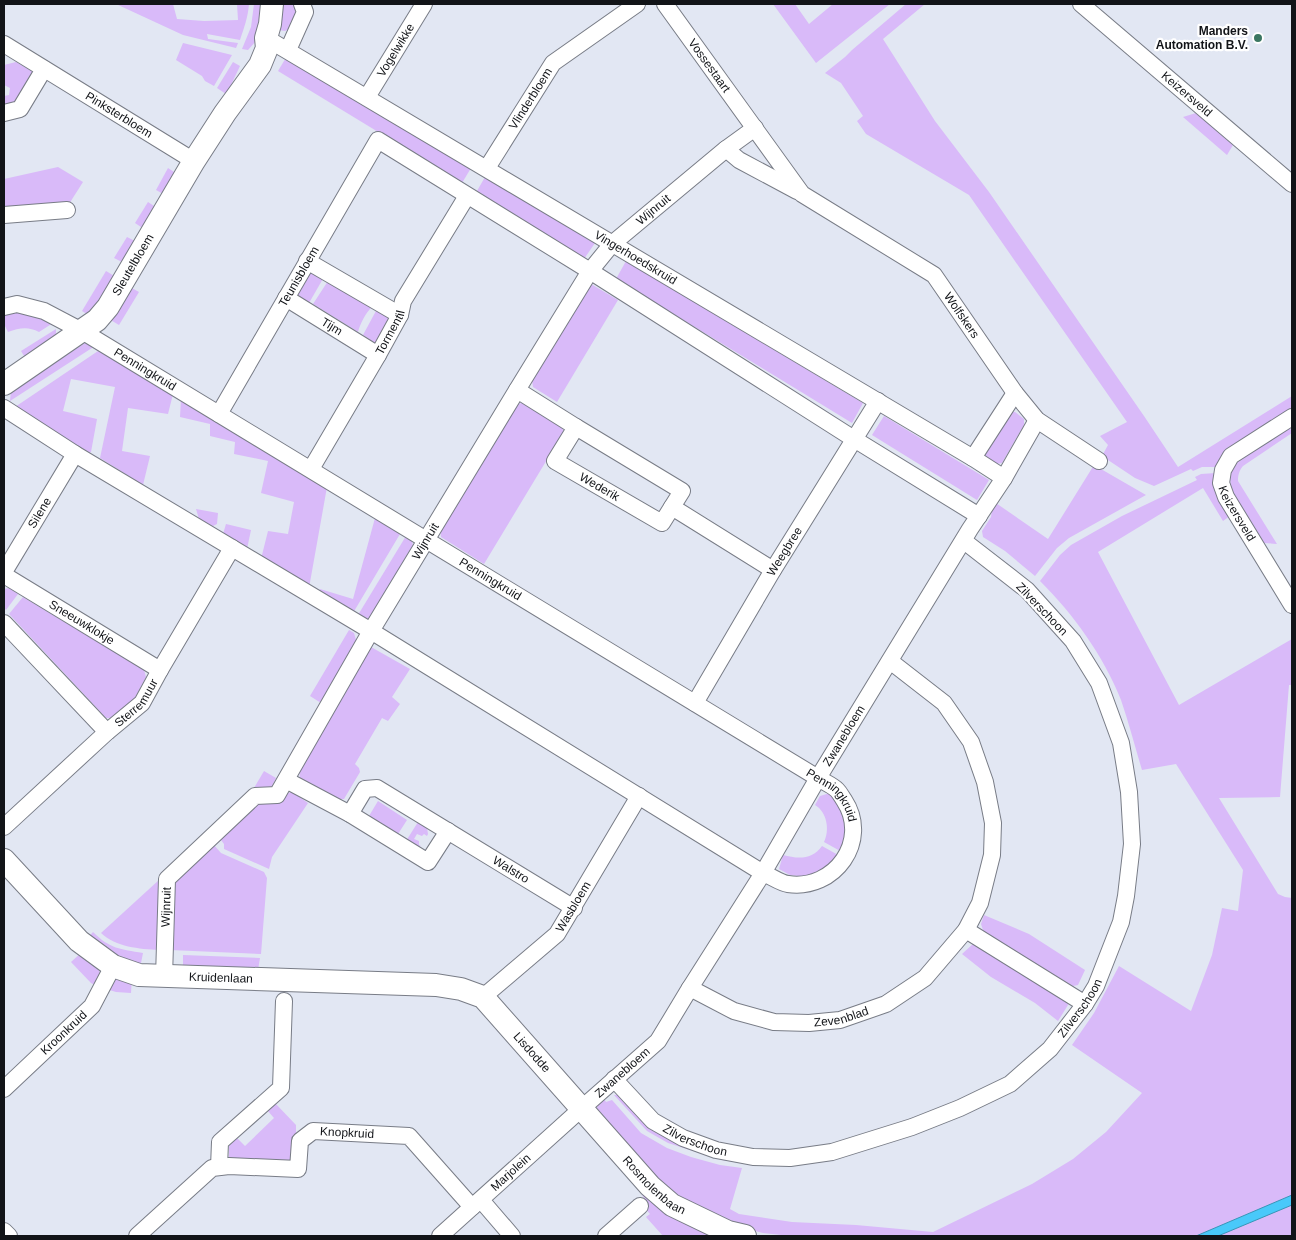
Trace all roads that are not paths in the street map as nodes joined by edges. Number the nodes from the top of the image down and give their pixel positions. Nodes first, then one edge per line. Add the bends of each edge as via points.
1 (272, 4) edge
2 (302, 4) edge
3 (424, 4) edge
4 (637, 4) edge
5 (665, 4) edge
6 (1080, 4) edge
7 (617, 9) edge
8 (266, 38) junction
9 (4, 44) edge
10 (288, 50) junction
11 (44, 69) junction
12 (367, 97) junction
13 (4, 113) edge
14 (755, 128) junction
15 (726, 149) junction
16 (194, 161) junction
17 (487, 168) junction
18 (1292, 184) edge
19 (802, 194) junction
20 (467, 196) junction
21 (67, 210) dead end
22 (4, 215) edge
23 (612, 244) junction
24 (307, 261) junction
25 (590, 271) junction
26 (286, 298) junction
27 (4, 307) edge
28 (400, 315) junction
29 (82, 331) junction
30 (378, 355) junction
31 (4, 384) edge
32 (517, 390) junction
33 (1015, 392) junction
34 (878, 402) junction
35 (4, 408) edge
36 (219, 414) junction
37 (1292, 417) edge
38 (1037, 420) junction
39 (576, 427) junction
40 (854, 439) junction
41 (76, 454) junction
42 (973, 458) junction
43 (1098, 461) dead end
44 (311, 469) junction
45 (1004, 478) junction
46 (672, 506) junction
47 (979, 516) junction
48 (426, 540) junction
49 (964, 541) junction
50 (232, 548) junction
51 (773, 570) junction
52 (4, 573) edge
53 (1292, 605) edge
54 (4, 623) edge
55 (370, 631) junction
56 (890, 661) junction
57 (160, 670) junction
58 (695, 703) junction
59 (107, 732) junction
60 (818, 778) junction
61 (286, 780) junction
62 (639, 796) junction
63 (350, 814) junction
64 (4, 827) edge
65 (448, 831) junction
66 (4, 860) edge
67 (763, 873) junction
68 (574, 908) junction
69 (966, 930) junction
70 (113, 966) junction
71 (164, 977) junction
72 (690, 988) junction
73 (483, 996) junction
74 (284, 1001) dead end
75 (1085, 1004) junction
76 (614, 1079) junction
77 (4, 1089) edge
78 (581, 1109) junction
79 (220, 1167) junction
80 (476, 1203) junction
81 (640, 1206) dead end
82 (4, 1231) edge
83 (8, 1236) edge
84 (137, 1236) edge
85 (440, 1236) edge
86 (512, 1236) edge
87 (606, 1236) edge
88 (745, 1236) edge

1 - 8 street, Sleutelbloem
2 - 10 street via 305,12
3 - 12 street, Vogelwikke
4 - 7 street, Vlinderbloem
5 - 14 street, Vossestaart
6 - 18 street, Keizersveld
7 - 17 street, Vlinderbloem via 554,64
8 - 10 street, Vingerhoedskruid
8 - 16 street, Sleutelbloem via 267,48 260,65
9 - 11 street, Pinksterbloem
10 - 12 street, Vingerhoedskruid
11 - 13 street via 20,109
11 - 16 street, Pinksterbloem
12 - 17 street, Vingerhoedskruid
14 - 15 street, Wijnruit
14 - 19 street, Wolfskers
15 - 19 street, Wolfskers via 739,160
15 - 23 street, Wijnruit
16 - 29 street, Sleutelbloem via 108,307
17 - 23 street, Vingerhoedskruid
19 - 33 street, Wolfskers via 934,275
20 - 24 street, Teunisbloem via 378,140
20 - 25 street
20 - 28 street, Tormentil via 403,301
21 - 22 street
23 - 25 street, Wijnruit
23 - 34 street, Vingerhoedskruid
24 - 26 street, Teunisbloem
24 - 28 street
25 - 32 street, Wijnruit
25 - 40 street
26 - 30 street, Tijm
26 - 36 street, Teunisbloem
27 - 29 street, Penningkruid via 17,304 44,311
28 - 30 street, Tormentil
29 - 31 street, Sleutelbloem
29 - 36 street, Penningkruid
30 - 44 street, Tormentil
32 - 39 street
32 - 48 street, Wijnruit
33 - 38 street, Wolfskers
33 - 42 street
34 - 40 street, Weegbree
34 - 42 street, Vingerhoedskruid
35 - 41 street, Penningkruid
36 - 44 street, Penningkruid
37 - 53 street, Keizersveld via 1231,456 1223,470 1222,483 1226,497
38 - 43 street, Wolfskers
38 - 45 street, Zwanebloem
39 - 46 street via 682,491
39 - 46 street, Wederik via 555,461 662,523
40 - 47 street
40 - 51 street, Weegbree
41 - 50 street, Penningkruid
41 - 52 street, Silene
42 - 45 street, Vingerhoedskruid
44 - 48 street, Penningkruid
45 - 47 street, Zwanebloem
46 - 51 street
47 - 49 street, Zwanebloem
48 - 55 street, Wijnruit
48 - 58 street, Penningkruid
49 - 56 street, Zwanebloem
49 - 75 street, Zilverschoon via 1027,590 1073,641 1099,683 1121,743 1129,792 1132,844 1126,896 1122,922 1096,986
50 - 55 street, Penningkruid
50 - 57 street, Sterremuur
51 - 58 street, Weegbree
52 - 57 street, Sneeuwklokje
54 - 59 street
55 - 61 street, Wijnruit
55 - 62 street, Penningkruid
56 - 60 street, Zwanebloem
56 - 69 street, Zevenblad via 944,703 971,742 985,782 993,823 992,855 980,903
57 - 59 street, Sterremuur via 142,703
58 - 60 street, Penningkruid
59 - 64 street, Sterremuur
60 - 67 street, Zwanebloem
60 - 67 street, Penningkruid via 837,790 848,807 853,823 846,857 830,874 807,884 786,884
61 - 63 street
61 - 71 street, Wijnruit via 277,795 255,796 167,879
62 - 67 street, Penningkruid
62 - 68 street, Wasbloem
63 - 65 street, Walstro via 365,789 377,788
63 - 65 street via 428,862
65 - 68 street, Walstro
66 - 70 street, Kruidenlaan via 79,941
67 - 72 street, Zwanebloem
68 - 73 street, Wasbloem via 557,934
69 - 72 street, Zevenblad via 925,978 886,1004 840,1020 774,1022 734,1011
69 - 75 street
70 - 71 street, Kruidenlaan via 139,975
70 - 77 street, Kroonkruid via 92,1006
71 - 73 street, Kruidenlaan via 443,986
72 - 76 street, Zwanebloem via 658,1041
73 - 78 street, Lisdodde
74 - 79 street via 281,1088 220,1142
75 - 76 street, Zilverschoon via 1050,1049 1010,1084 912,1127 832,1152 790,1158 753,1157 716,1150 653,1122
76 - 78 street, Zwanebloem
78 - 80 street, Marjolein
78 - 88 street, Rosmolenbaan via 650,1186 672,1204 728,1232
79 - 80 street, Knopkruid via 298,1168 300,1141 313,1131 409,1136
79 - 84 street, Knopkruid via 212,1168
80 - 85 street, Marjolein
80 - 86 street
81 - 87 street
82 - 83 street

